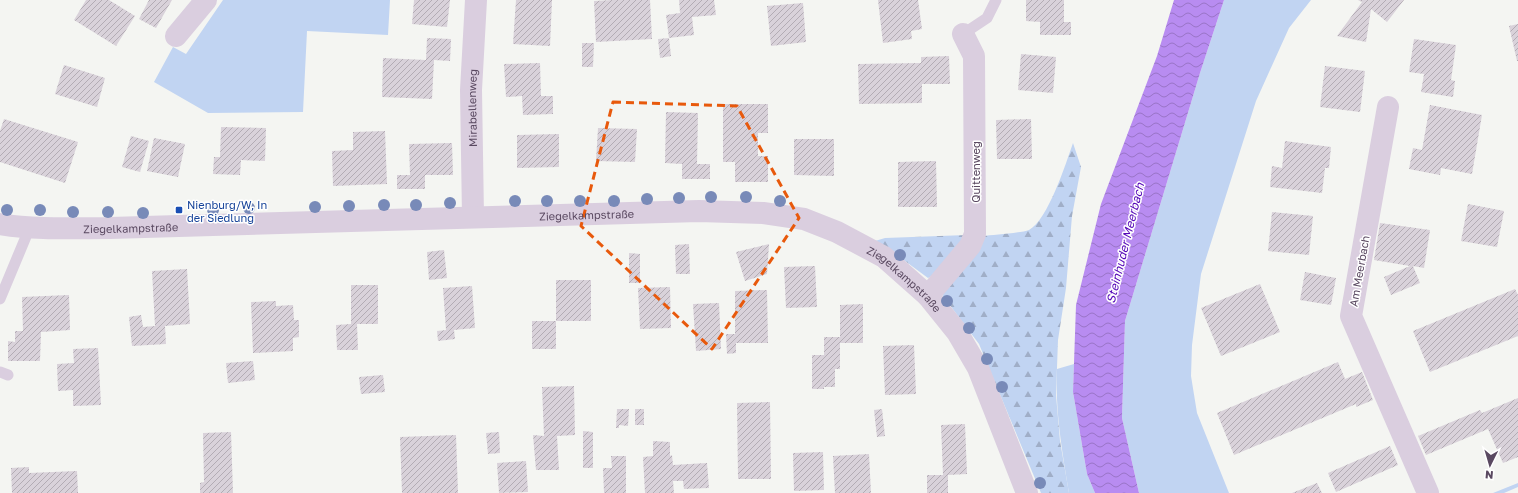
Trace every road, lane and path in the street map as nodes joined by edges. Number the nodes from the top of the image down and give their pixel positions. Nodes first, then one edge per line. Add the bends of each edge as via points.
1 (206, 0) edge
2 (476, 0) edge
3 (996, 0) edge
4 (963, 34) joint
5 (176, 36) dead end
6 (1388, 106) dead end
7 (473, 217) junction
8 (0, 224) edge
9 (30, 227) junction
10 (928, 296) junction
11 (0, 299) edge
12 (1027, 493) edge
13 (1428, 493) edge

1 - 5 street
2 - 7 street, Mirabellenweg via 471,90
3 - 4 lane via 987,18
4 - 10 street, Quittenweg via 974,56 975,234 970,246
6 - 13 street, Am Meerbach via 1352,316
7 - 9 street, Ziegelkampstraße via 110,228
7 - 10 street, Ziegelkampstraße via 699,211 763,212 804,219 837,232 884,257
8 - 9 street, Ziegelkampstraße
9 - 11 lane
10 - 12 street, Ziegelkampstraße via 957,332 978,368

